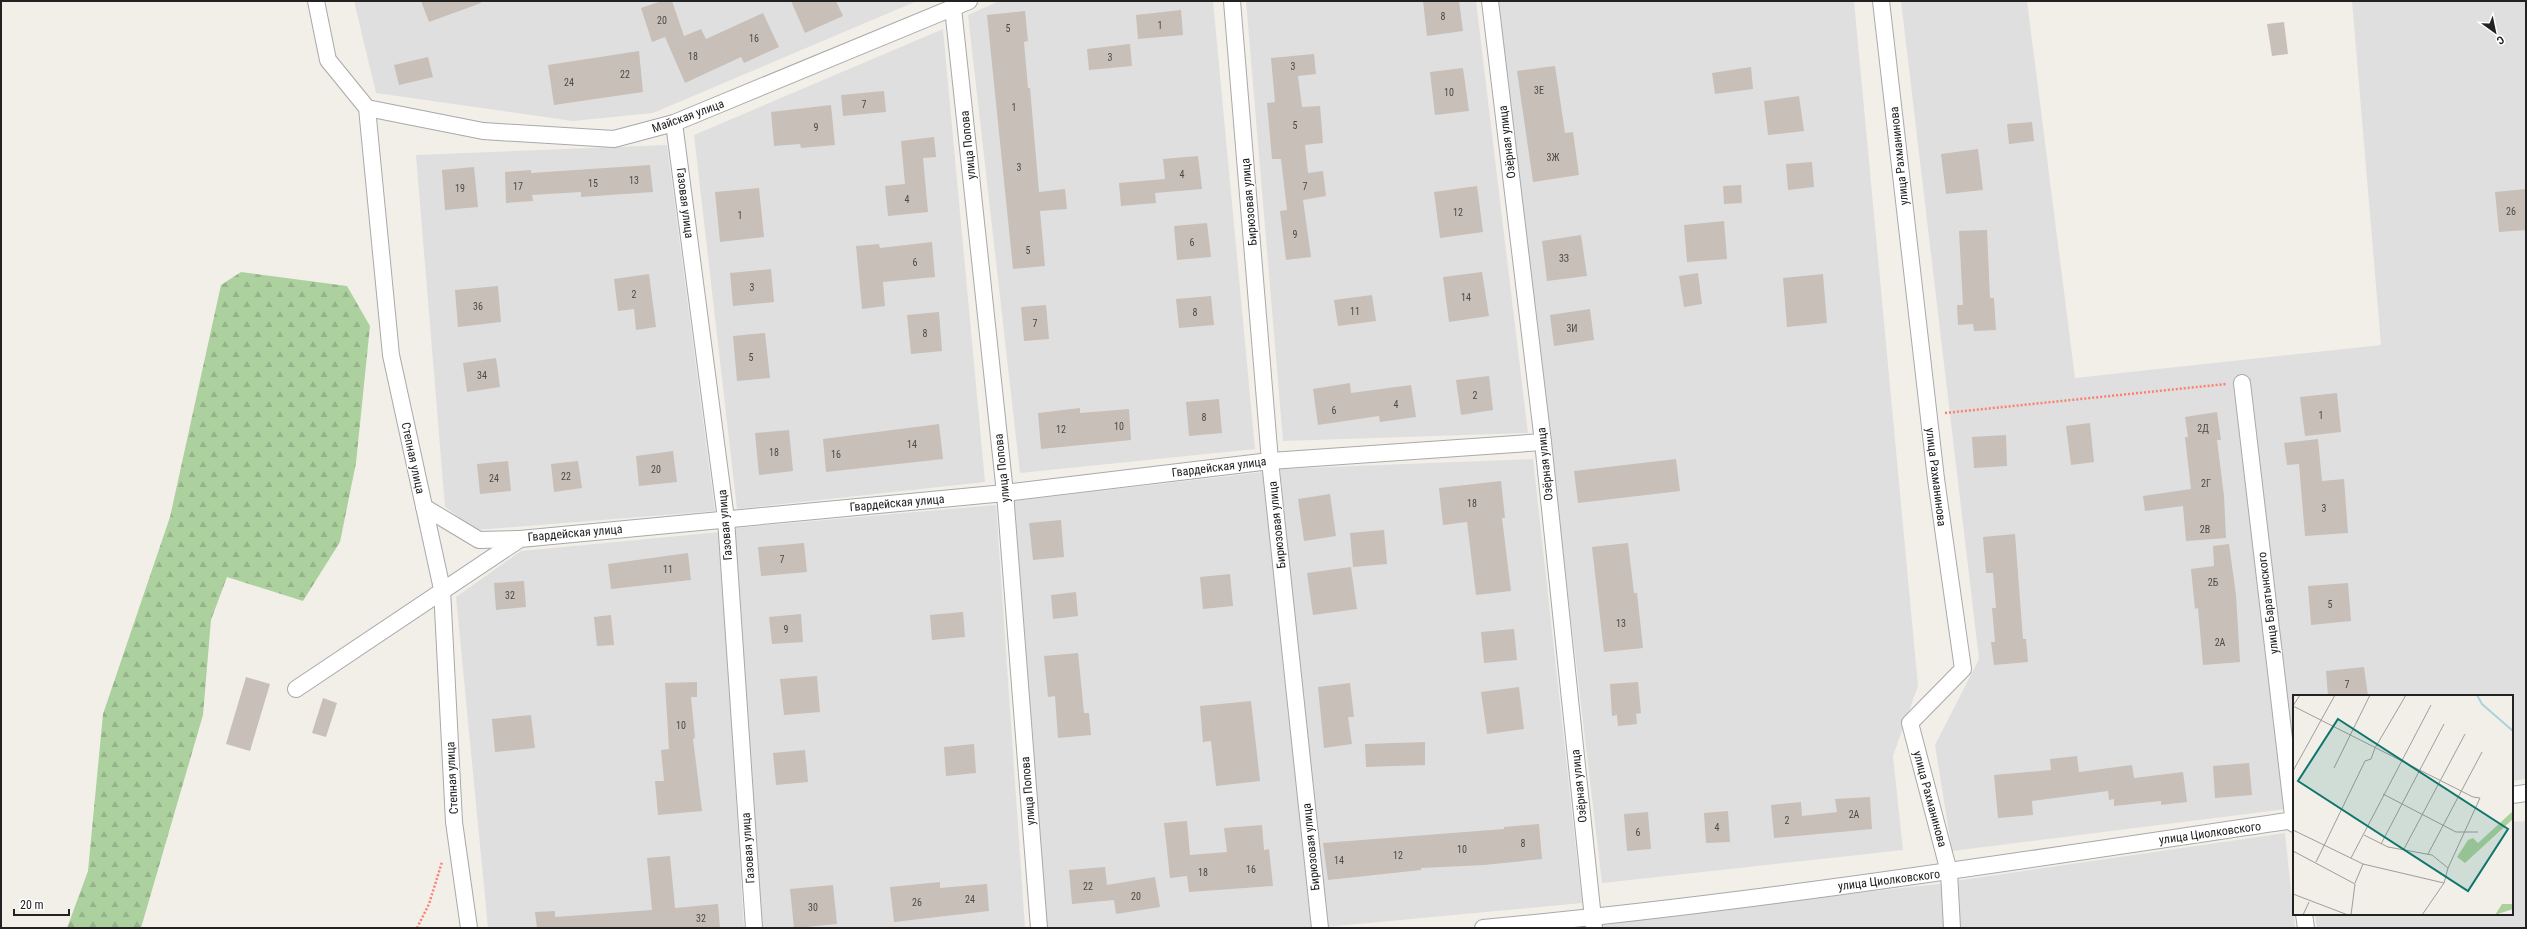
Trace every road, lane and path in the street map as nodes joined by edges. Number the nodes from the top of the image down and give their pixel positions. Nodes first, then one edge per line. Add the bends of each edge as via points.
1 (316, 1) edge
2 (969, 1) edge
3 (1232, 1) edge
4 (1490, 1) edge
5 (1881, 1) edge
6 (953, 8) junction
7 (367, 108) junction
8 (674, 123) junction
9 (2242, 383) joint
10 (1928, 415) junction
11 (1543, 442) junction
12 (1270, 461) junction
13 (1005, 493) junction
14 (424, 507) junction
15 (726, 520) junction
16 (520, 538) junction
17 (442, 589) junction
18 (296, 689) dead end
19 (2526, 793) edge
20 (2513, 794) edge
21 (2293, 812) edge
22 (2293, 820) edge
23 (443, 859) dead end
24 (1949, 872) junction
25 (2304, 915) edge
26 (1594, 923) edge
27 (417, 928) edge
28 (469, 928) edge
29 (754, 928) edge
30 (1039, 928) edge
31 (1320, 928) edge
32 (1482, 928) edge
33 (1952, 928) edge
34 (2306, 928) edge

1 - 7 street via 328,60
2 - 6 street, Майская улица
3 - 12 street, Бирюзовая улица
4 - 11 street, Озёрная улица
5 - 10 street, улица Рахманинова
6 - 8 street, Майская улица
6 - 13 street, улица Попова
7 - 8 street, Майская улица via 483,131 614,139
7 - 14 street, Степная улица via 391,355
8 - 15 street, Газовая улица
9 - 10 path
9 - 21 street, улица Баратынского
10 - 24 street, улица Рахманинова via 1963,669 1910,723
11 - 12 street, Гвардейская улица
11 - 26 street, Озёрная улица
12 - 13 street, Гвардейская улица
12 - 31 street, Бирюзовая улица
13 - 15 street, Гвардейская улица
13 - 30 street, улица Попова
14 - 16 street via 479,540
14 - 17 street, Степная улица
15 - 16 street, Гвардейская улица
15 - 29 street, Газовая улица
16 - 17 street, Гвардейская улица
17 - 18 street, Гвардейская улица
17 - 28 street, Степная улица via 454,822
19 - 20 street
22 - 24 street, улица Циолковского
23 - 27 path via 429,904
24 - 26 street, улица Циолковского
24 - 33 street, улица Рахманинова
25 - 34 street
26 - 32 street, улица Циолковского

